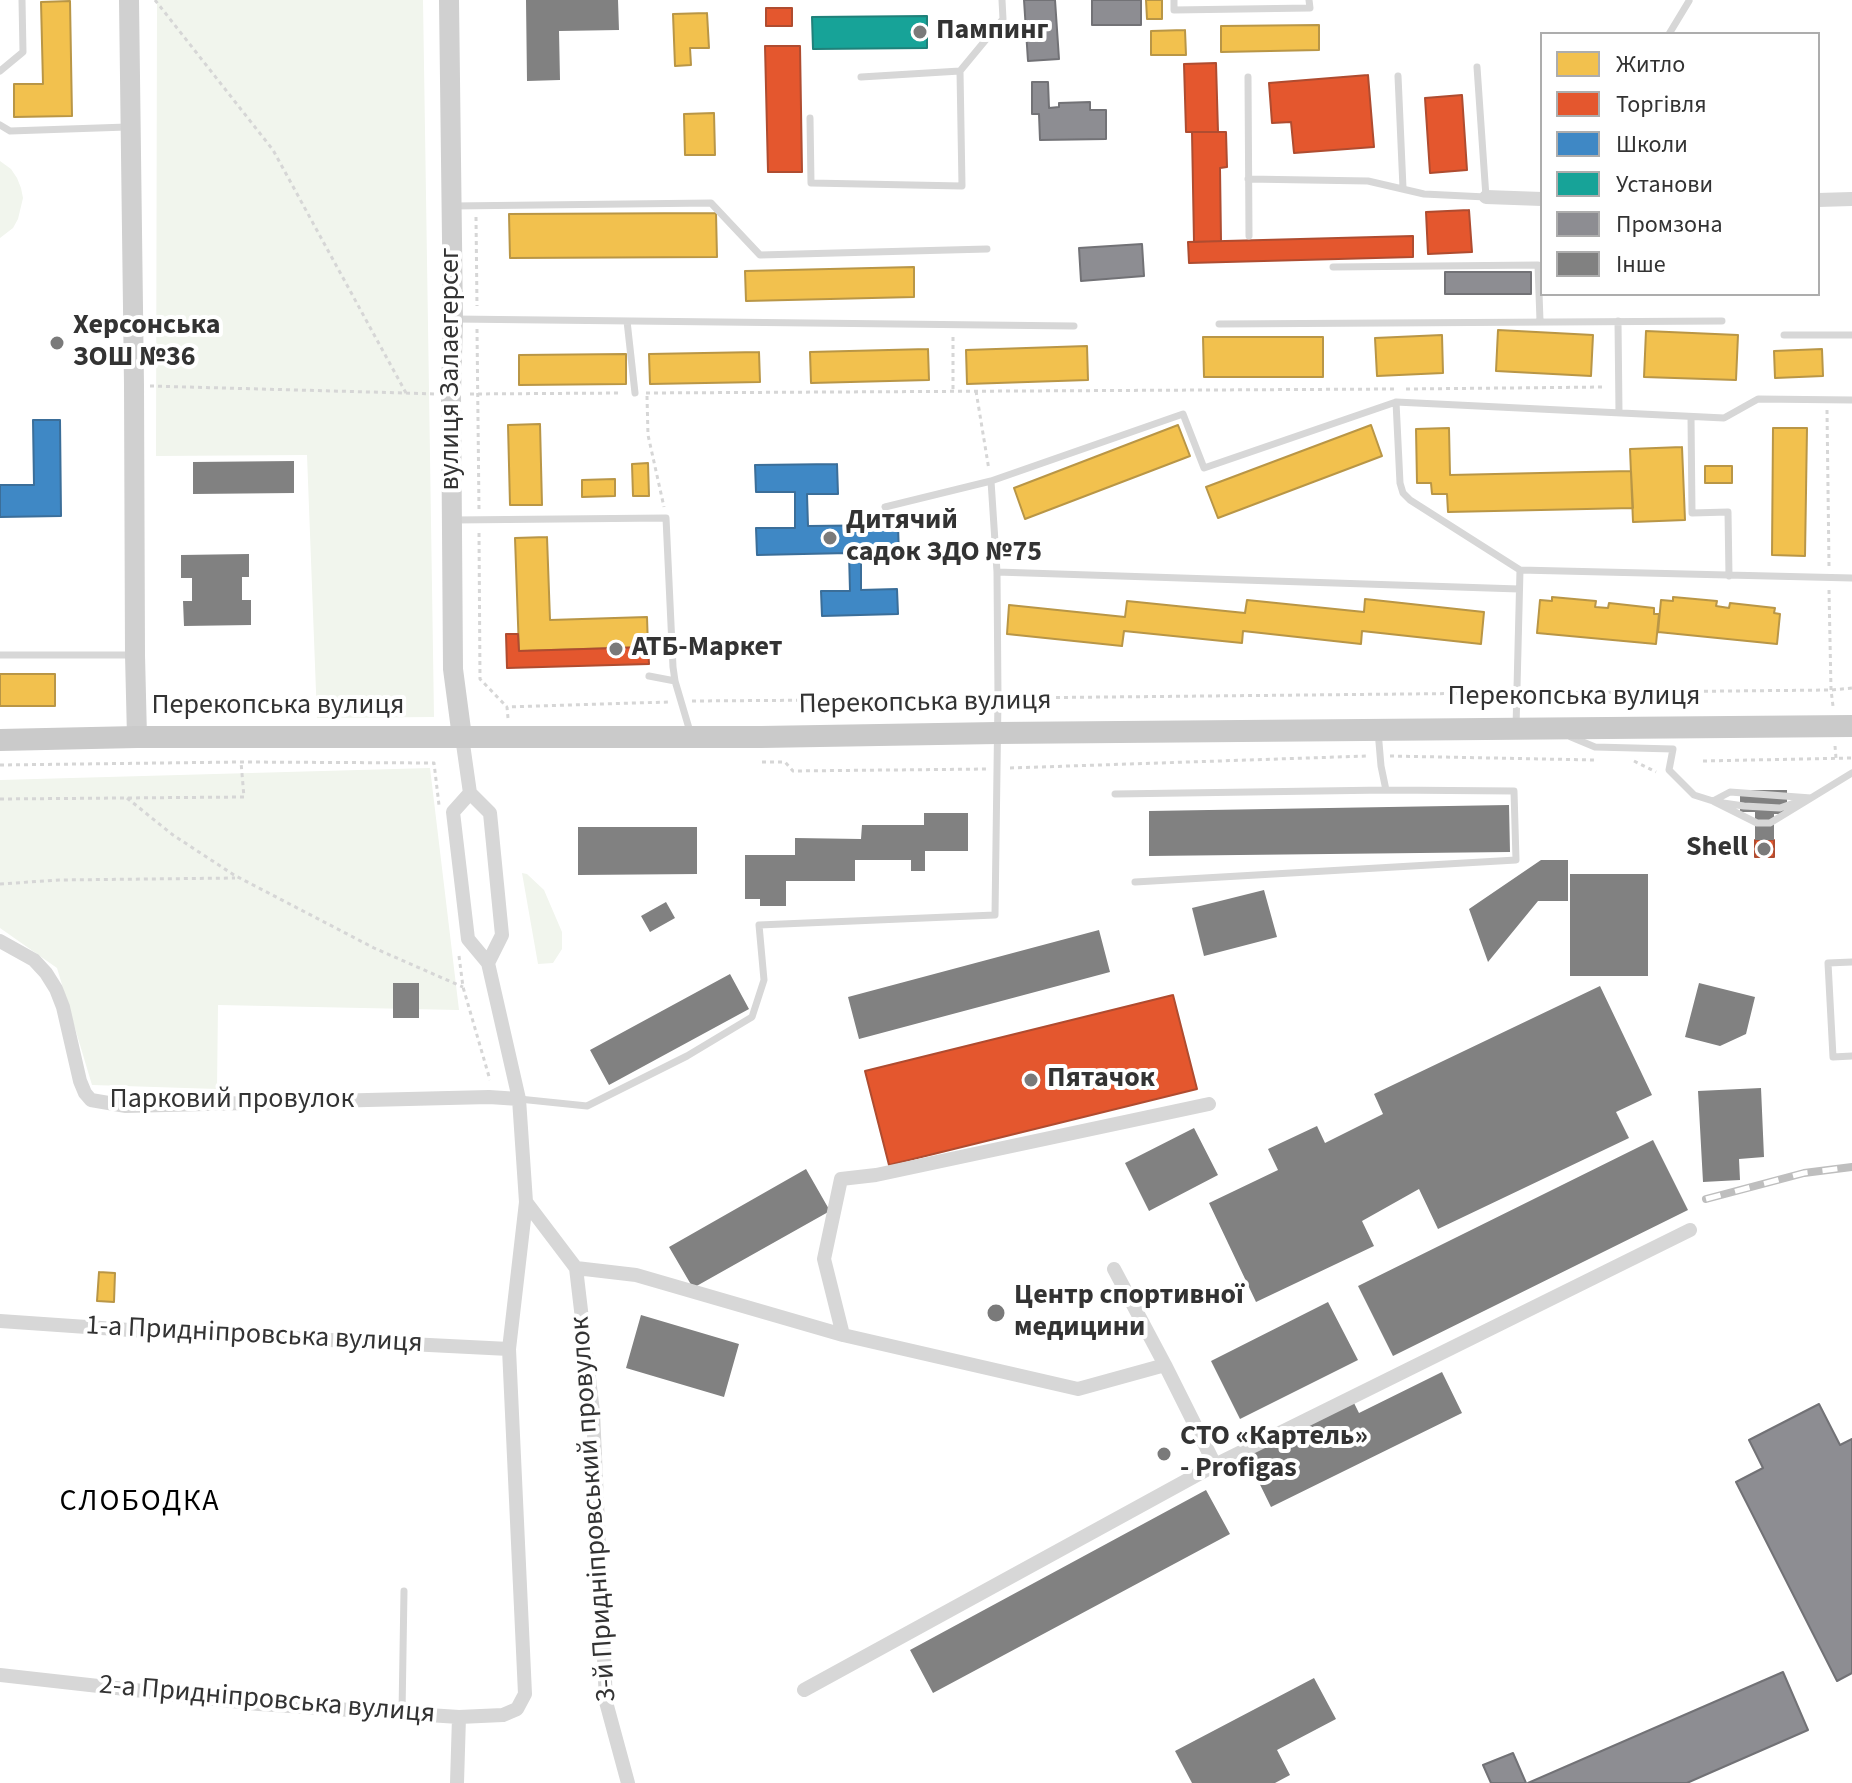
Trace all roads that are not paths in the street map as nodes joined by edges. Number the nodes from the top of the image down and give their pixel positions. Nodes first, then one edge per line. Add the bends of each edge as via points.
1 (22, 0) edge
2 (129, 0) edge
3 (449, 0) edge
4 (1002, 0) edge
5 (1174, 0) edge
6 (1309, 0) edge
7 (1689, 1) edge
8 (1670, 32) edge
9 (1477, 67) dead end
10 (0, 71) edge
11 (960, 71) junction
12 (1398, 76) dead end
13 (861, 77) dead end
14 (1248, 77) dead end
15 (810, 118) dead end
16 (0, 125) edge
17 (129, 127) junction
18 (1248, 179) junction
19 (1403, 188) junction
20 (1486, 197) junction
21 (1540, 199) edge
22 (1852, 199) edge
23 (1820, 200) edge
24 (451, 206) junction
25 (1249, 236) dead end
26 (987, 249) dead end
27 (1333, 267) dead end
28 (453, 319) junction
29 (627, 321) junction
30 (1540, 321) junction
31 (1618, 321) junction
32 (1722, 321) dead end
33 (1219, 324) dead end
34 (1074, 326) dead end
35 (1784, 335) dead end
36 (1852, 335) edge
37 (635, 393) road end
38 (1852, 400) edge
39 (1396, 402) junction
40 (1619, 413) junction
41 (1691, 417) junction
42 (991, 481) junction
43 (885, 507) dead end
44 (452, 520) junction
45 (1520, 570) junction
46 (997, 572) junction
47 (1729, 576) junction
48 (1852, 578) edge
49 (1519, 589) junction
50 (0, 655) edge
51 (135, 655) junction
52 (649, 676) dead end
53 (675, 681) junction
54 (1852, 726) edge
55 (1551, 728) junction
56 (1378, 729) junction
57 (1516, 729) junction
58 (997, 733) junction
59 (137, 737) junction
60 (462, 737) junction
61 (692, 737) junction
62 (0, 740) edge
63 (1852, 773) edge
64 (1386, 790) junction
65 (470, 793) junction
66 (1115, 794) dead end
67 (1811, 798) junction
68 (1713, 801) junction
69 (1135, 882) dead end
70 (0, 941) edge
71 (1852, 962) edge
72 (488, 963) junction
73 (1852, 1056) edge
74 (519, 1099) junction
75 (1209, 1104) dead end
76 (526, 1202) junction
77 (1690, 1230) dead end
78 (576, 1268) junction
79 (1114, 1269) dead end
80 (0, 1321) edge
81 (843, 1335) junction
82 (509, 1349) junction
83 (1165, 1365) junction
84 (1215, 1465) junction
85 (404, 1591) dead end
86 (0, 1675) edge
87 (804, 1690) dead end
88 (402, 1713) junction
89 (459, 1717) junction
90 (457, 1783) edge
91 (628, 1783) edge

1 - 10 lane via 23,52
2 - 17 main road
3 - 24 main road, вулиця Залаегерсег
4 - 11 lane via 1003,19
5 - 6 lane via 1174,10 1310,8
7 - 8 lane
9 - 20 lane
11 - 13 lane
11 - 15 lane via 962,186 811,183
12 - 19 lane
14 - 18 lane
16 - 17 lane via 10,131
17 - 51 main road
18 - 19 lane via 1368,181
18 - 25 lane
19 - 20 lane
20 - 21 street
22 - 23 street
24 - 26 lane via 711,203 760,255
24 - 28 main road, вулиця Залаегерсег
27 - 30 lane via 1538,265
28 - 29 lane
28 - 44 main road, вулиця Залаегерсег
29 - 34 lane
29 - 37 lane
30 - 31 lane
30 - 33 lane
31 - 32 lane
31 - 40 lane
35 - 36 lane
38 - 41 lane via 1758,399 1724,418
39 - 40 lane
39 - 42 lane via 1204,468 1183,414
39 - 45 lane via 1403,493
40 - 41 lane
41 - 47 lane via 1692,513 1728,512
42 - 43 lane
42 - 46 lane
44 - 53 lane via 666,518
44 - 60 main road, вулиця Залаегерсег via 453,669
45 - 47 lane
45 - 49 lane
46 - 49 lane
46 - 58 lane
47 - 48 lane
49 - 57 lane
50 - 51 lane
51 - 59 main road
52 - 53 lane
53 - 61 lane
54 - 55 main road, Перекопська вулиця
55 - 57 main road, Перекопська вулиця
55 - 68 lane via 1595,747 1673,749 1669,770 1694,795
56 - 57 main road, Перекопська вулиця
56 - 58 main road, Перекопська вулиця
56 - 64 lane
58 - 61 main road, Перекопська вулиця
58 - 74 lane via 995,915 759,925 764,980 752,1017 587,1106
59 - 60 main road, Перекопська вулиця
59 - 62 main road, Перекопська вулиця
60 - 61 main road, Перекопська вулиця
60 - 65 street
63 - 67 lane
64 - 66 lane
64 - 69 lane via 1514,791 1516,860
65 - 72 street via 490,813 502,935
65 - 72 street via 453,812 468,939
67 - 68 lane via 1780,808
67 - 68 lane via 1730,792
67 - 68 lane via 1770,823 1757,823
70 - 74 street, Парковий провулок via 34,960 56,989 80,1081 91,1100 126,1106
71 - 73 lane via 1828,963 1833,1057
72 - 74 street
74 - 76 street
75 - 81 street via 841,1179 824,1259
76 - 78 street
76 - 82 street
77 - 84 street
78 - 81 street via 636,1275
78 - 91 street, 3-й Придніпровський провулок via 593,1412 606,1702
79 - 83 street
80 - 82 street, 1-а Придніпровська вулиця
81 - 83 street via 1078,1389
82 - 89 street, 2-а Придніпровська вулиця via 525,1694 517,1709 503,1715
83 - 84 street
84 - 87 street
85 - 88 lane
86 - 88 street, 2-а Придніпровська вулиця via 259,1704
88 - 89 street, 2-а Придніпровська вулиця
89 - 90 street

